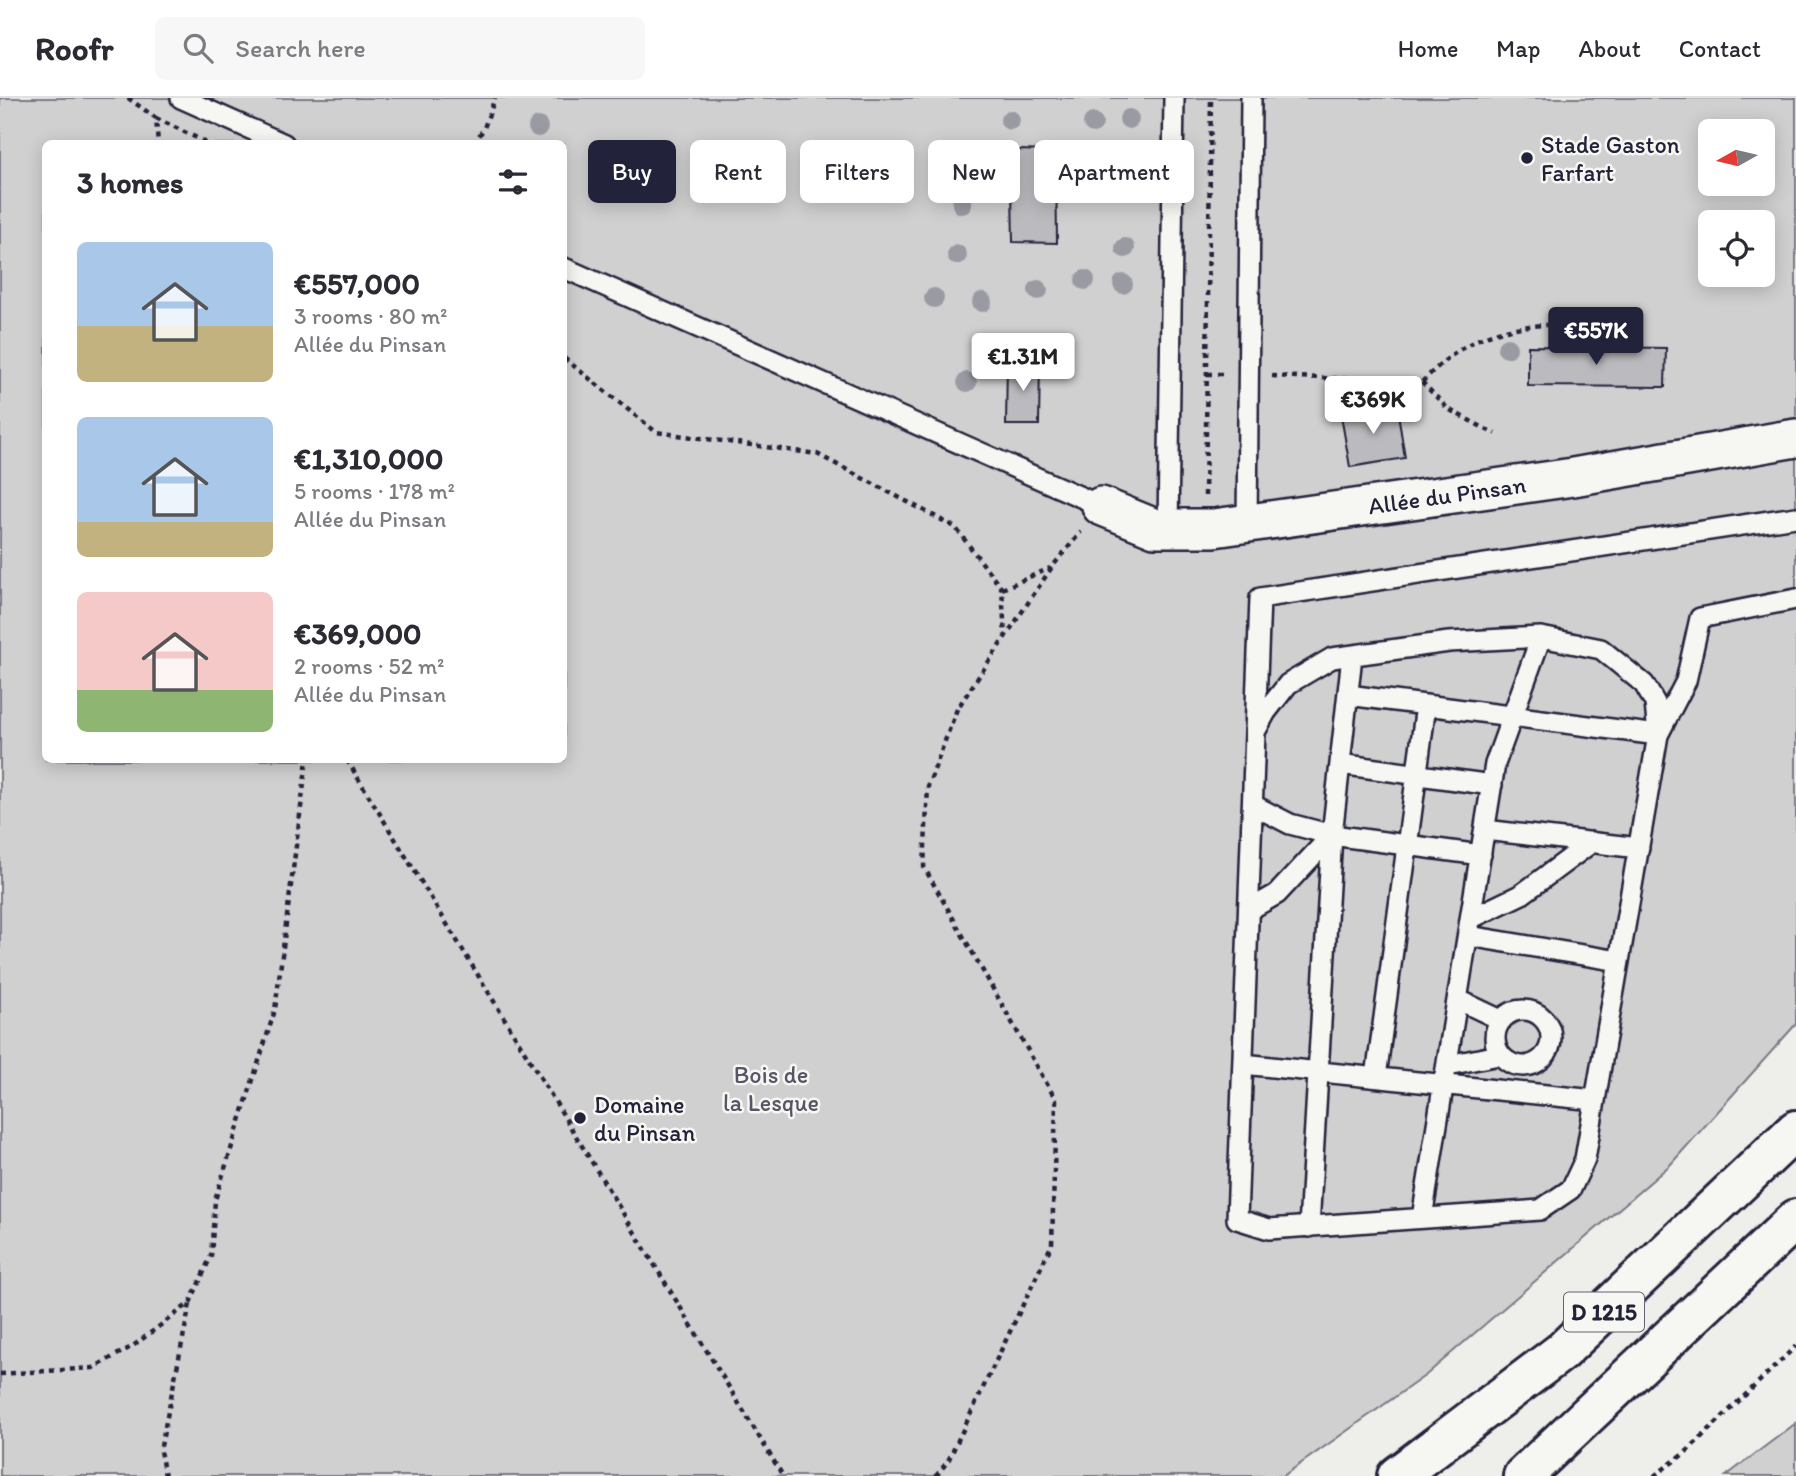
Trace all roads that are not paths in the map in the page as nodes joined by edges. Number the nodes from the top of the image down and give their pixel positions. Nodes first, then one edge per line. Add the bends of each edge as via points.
1 (181, 98) edge
2 (1174, 98) edge
3 (1251, 98) edge
4 (275, 140) edge
5 (567, 269) edge
6 (1796, 438) edge
7 (1101, 506) joint
8 (1796, 517) edge
9 (1247, 524) junction
10 (1168, 528) junction
11 (1796, 599) edge
12 (1541, 637) junction
13 (1352, 656) junction
14 (1348, 695) junction
15 (1426, 705) junction
16 (1512, 716) junction
17 (1255, 732) junction
18 (1658, 735) junction
19 (1340, 764) junction
20 (1417, 775) junction
21 (1492, 785) junction
22 (1253, 805) junction
23 (1485, 830) junction
24 (1332, 835) junction
25 (1592, 842) junction
26 (1407, 845) junction
27 (1639, 848) junction
28 (1481, 855) junction
29 (1249, 910) junction
30 (1471, 927) junction
31 (1619, 961) junction
32 (1459, 1000) junction
33 (1502, 1020) junction
34 (1499, 1055) junction
35 (1243, 1064) junction
36 (1532, 1065) junction
37 (1318, 1072) junction
38 (1446, 1075) junction
39 (1376, 1077) junction
40 (1548, 1095) junction
41 (1595, 1100) junction
42 (1796, 1130) edge
43 (1422, 1218) junction
44 (1796, 1219) edge
45 (1309, 1227) junction
46 (1398, 1476) edge
47 (1523, 1476) edge

1 - 4 lane
2 - 10 lane
3 - 9 lane
5 - 7 lane
6 - 9 street, Allée du Pinsan via 1573,477
7 - 10 street, Allée du Pinsan via 1155,528
8 - 17 lane via 1260,598
9 - 10 street, Allée du Pinsan
11 - 18 lane via 1700,618 1686,681
12 - 13 lane via 1450,642
12 - 16 lane
12 - 18 lane via 1601,649 1644,684 1655,703
13 - 14 lane
13 - 17 lane via 1332,659 1289,684
14 - 15 lane
14 - 19 lane
15 - 16 lane
15 - 20 lane
16 - 18 lane
16 - 21 lane
17 - 22 lane
18 - 27 lane
19 - 20 lane
19 - 24 lane
20 - 21 lane
20 - 26 lane
21 - 23 lane
22 - 24 lane via 1290,824
22 - 29 lane
23 - 25 lane
23 - 28 lane
24 - 26 lane
24 - 29 lane via 1277,894
24 - 37 lane
25 - 27 lane
25 - 30 lane
26 - 28 lane
26 - 39 lane
27 - 31 lane
28 - 30 lane
29 - 35 lane
30 - 31 lane
30 - 32 lane
31 - 41 lane
32 - 33 lane
32 - 38 lane
33 - 34 lane via 1494,1037
33 - 36 lane via 1509,1013 1527,1010 1544,1019 1550,1045
34 - 36 lane via 1514,1065
34 - 38 lane
35 - 37 lane
35 - 45 lane via 1237,1219 1269,1229
36 - 40 lane
37 - 39 lane
37 - 45 lane
38 - 39 lane
38 - 40 lane
38 - 43 lane
40 - 41 lane
41 - 43 lane via 1585,1159 1571,1189 1540,1210
42 - 46 highway, D 1215 via 1561,1352
43 - 45 lane
44 - 47 highway, D 1215

